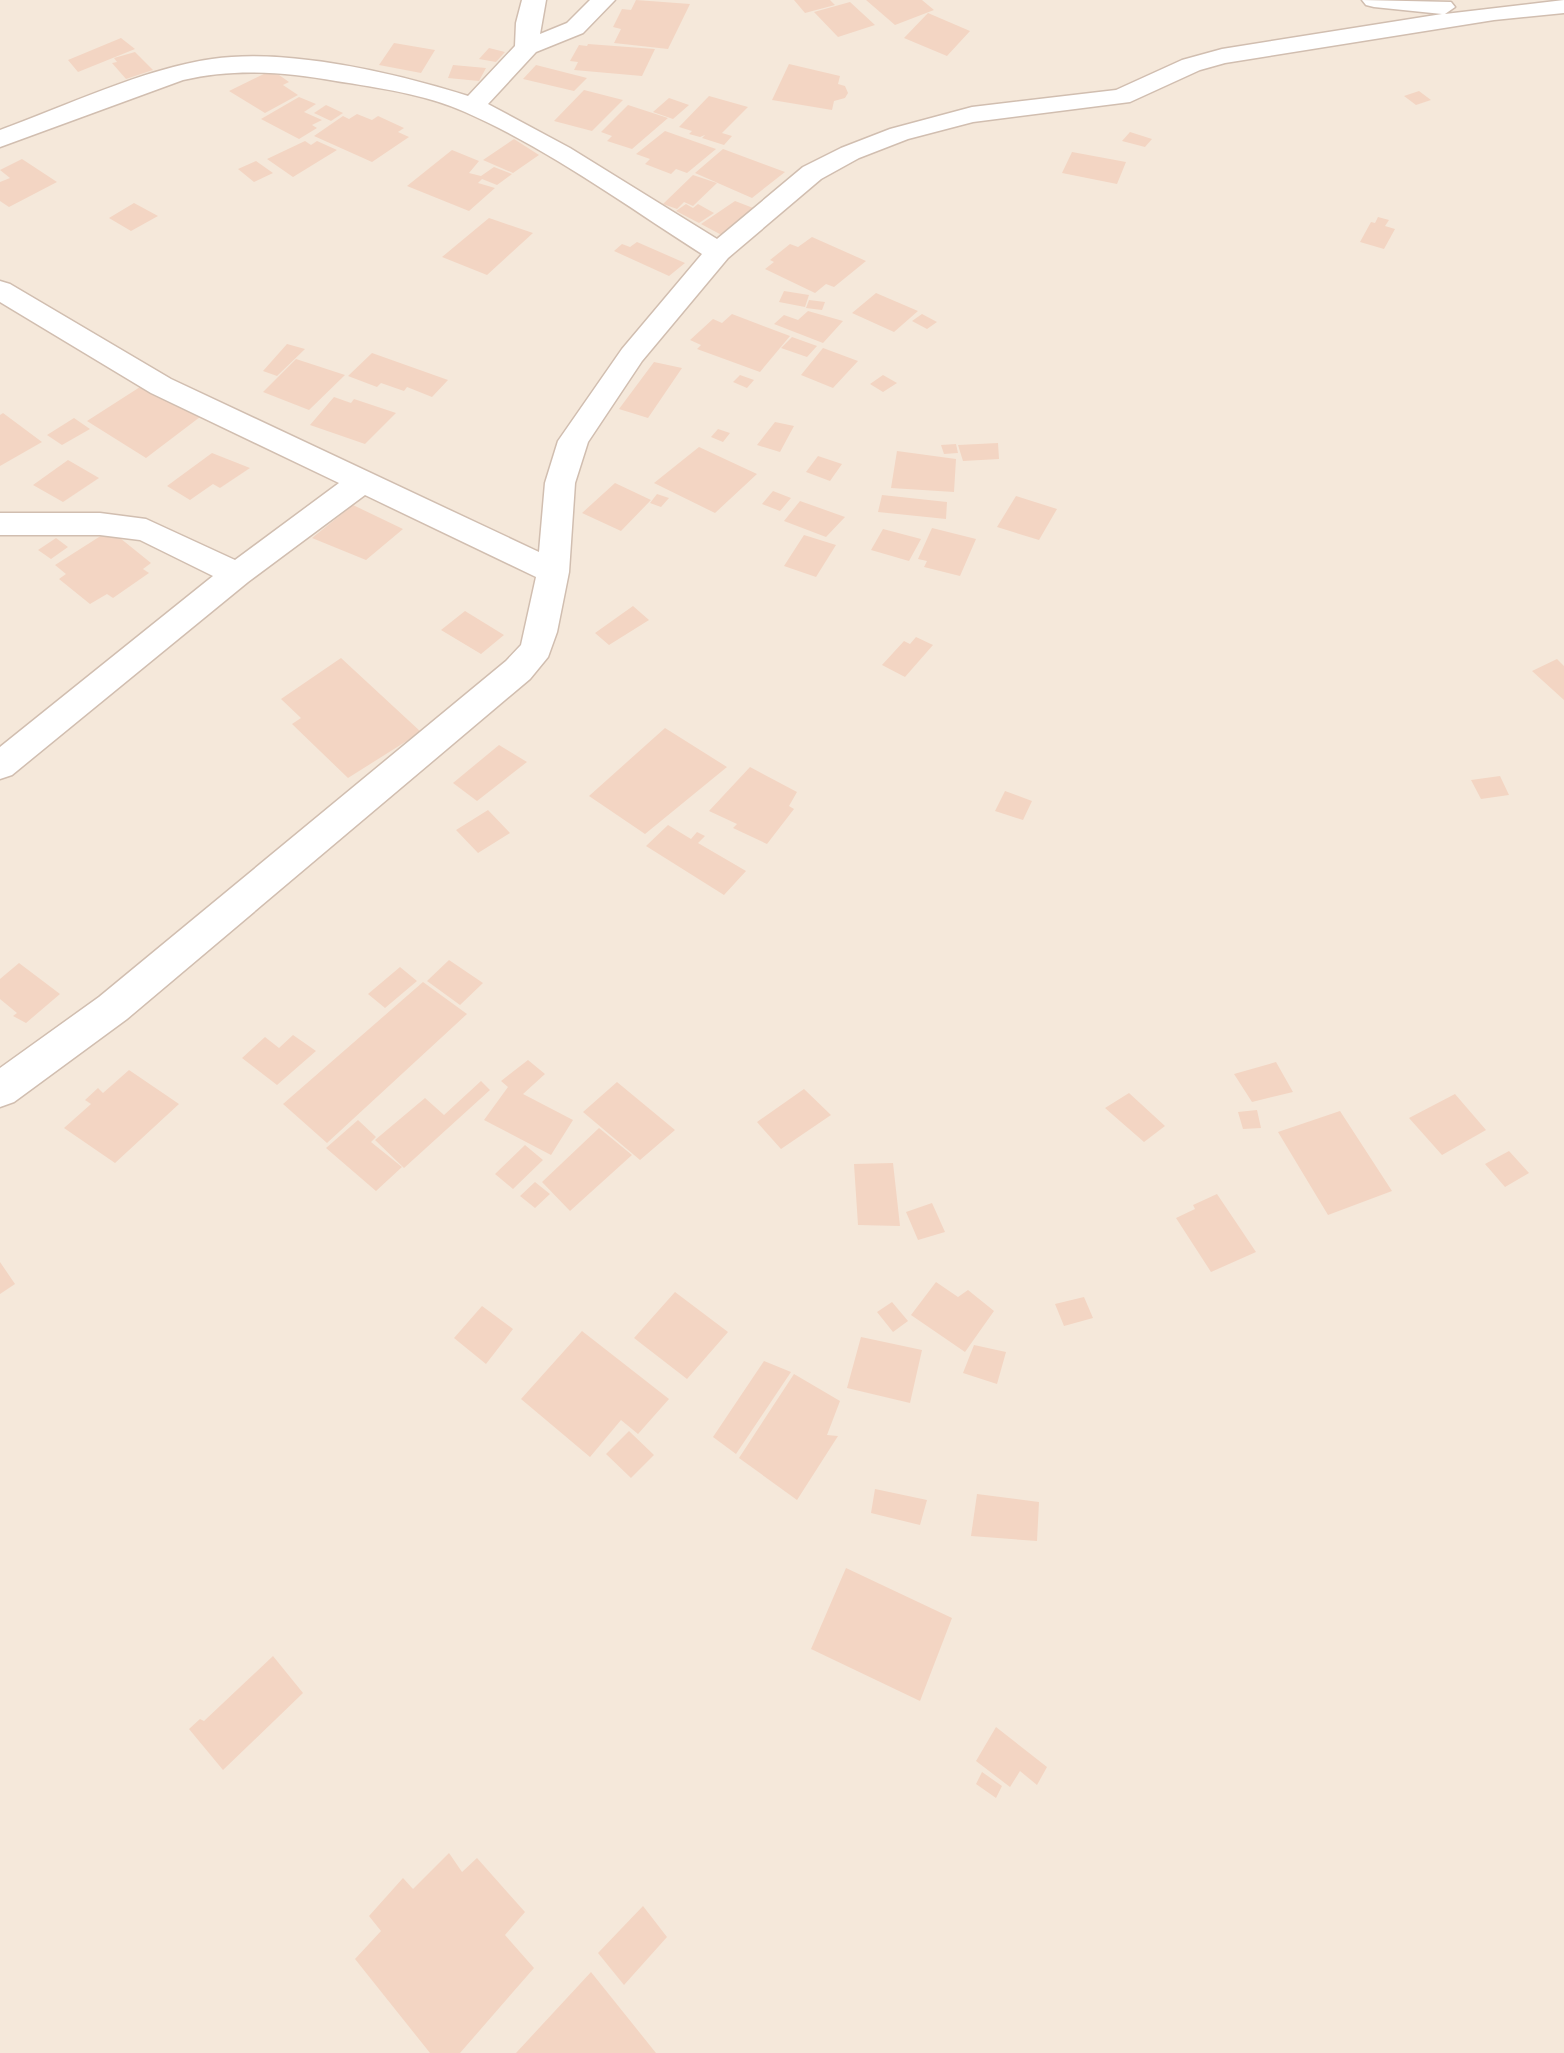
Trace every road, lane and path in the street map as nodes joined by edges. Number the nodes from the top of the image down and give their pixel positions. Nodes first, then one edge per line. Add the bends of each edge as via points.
1 (534, 0) edge
2 (603, 0) edge
3 (1374, 0) edge
4 (1545, 0) edge
5 (1564, 6) edge
6 (1494, 13) junction
7 (1564, 19) edge
8 (527, 47) junction
9 (472, 106) junction
10 (0, 139) edge
11 (718, 252) junction
12 (0, 290) edge
13 (363, 481) junction
14 (0, 524) edge
15 (553, 572) junction
16 (237, 573) junction
17 (0, 766) edge
18 (0, 1090) edge

1 - 8 street
2 - 8 street via 575,28
3 - 6 street
4 - 6 street
5 - 6 street
6 - 7 street
6 - 11 street via 1222,56 1121,97 972,115 899,134 812,173
8 - 9 street
9 - 10 street via 414,87 306,68 212,66 176,74
9 - 11 street via 561,153
11 - 15 street via 632,355 573,440 560,483
12 - 13 street via 161,386
13 - 15 street
13 - 16 street
14 - 16 street via 100,524 146,530
15 - 18 street via 536,649 517,670 113,1008
16 - 17 street

